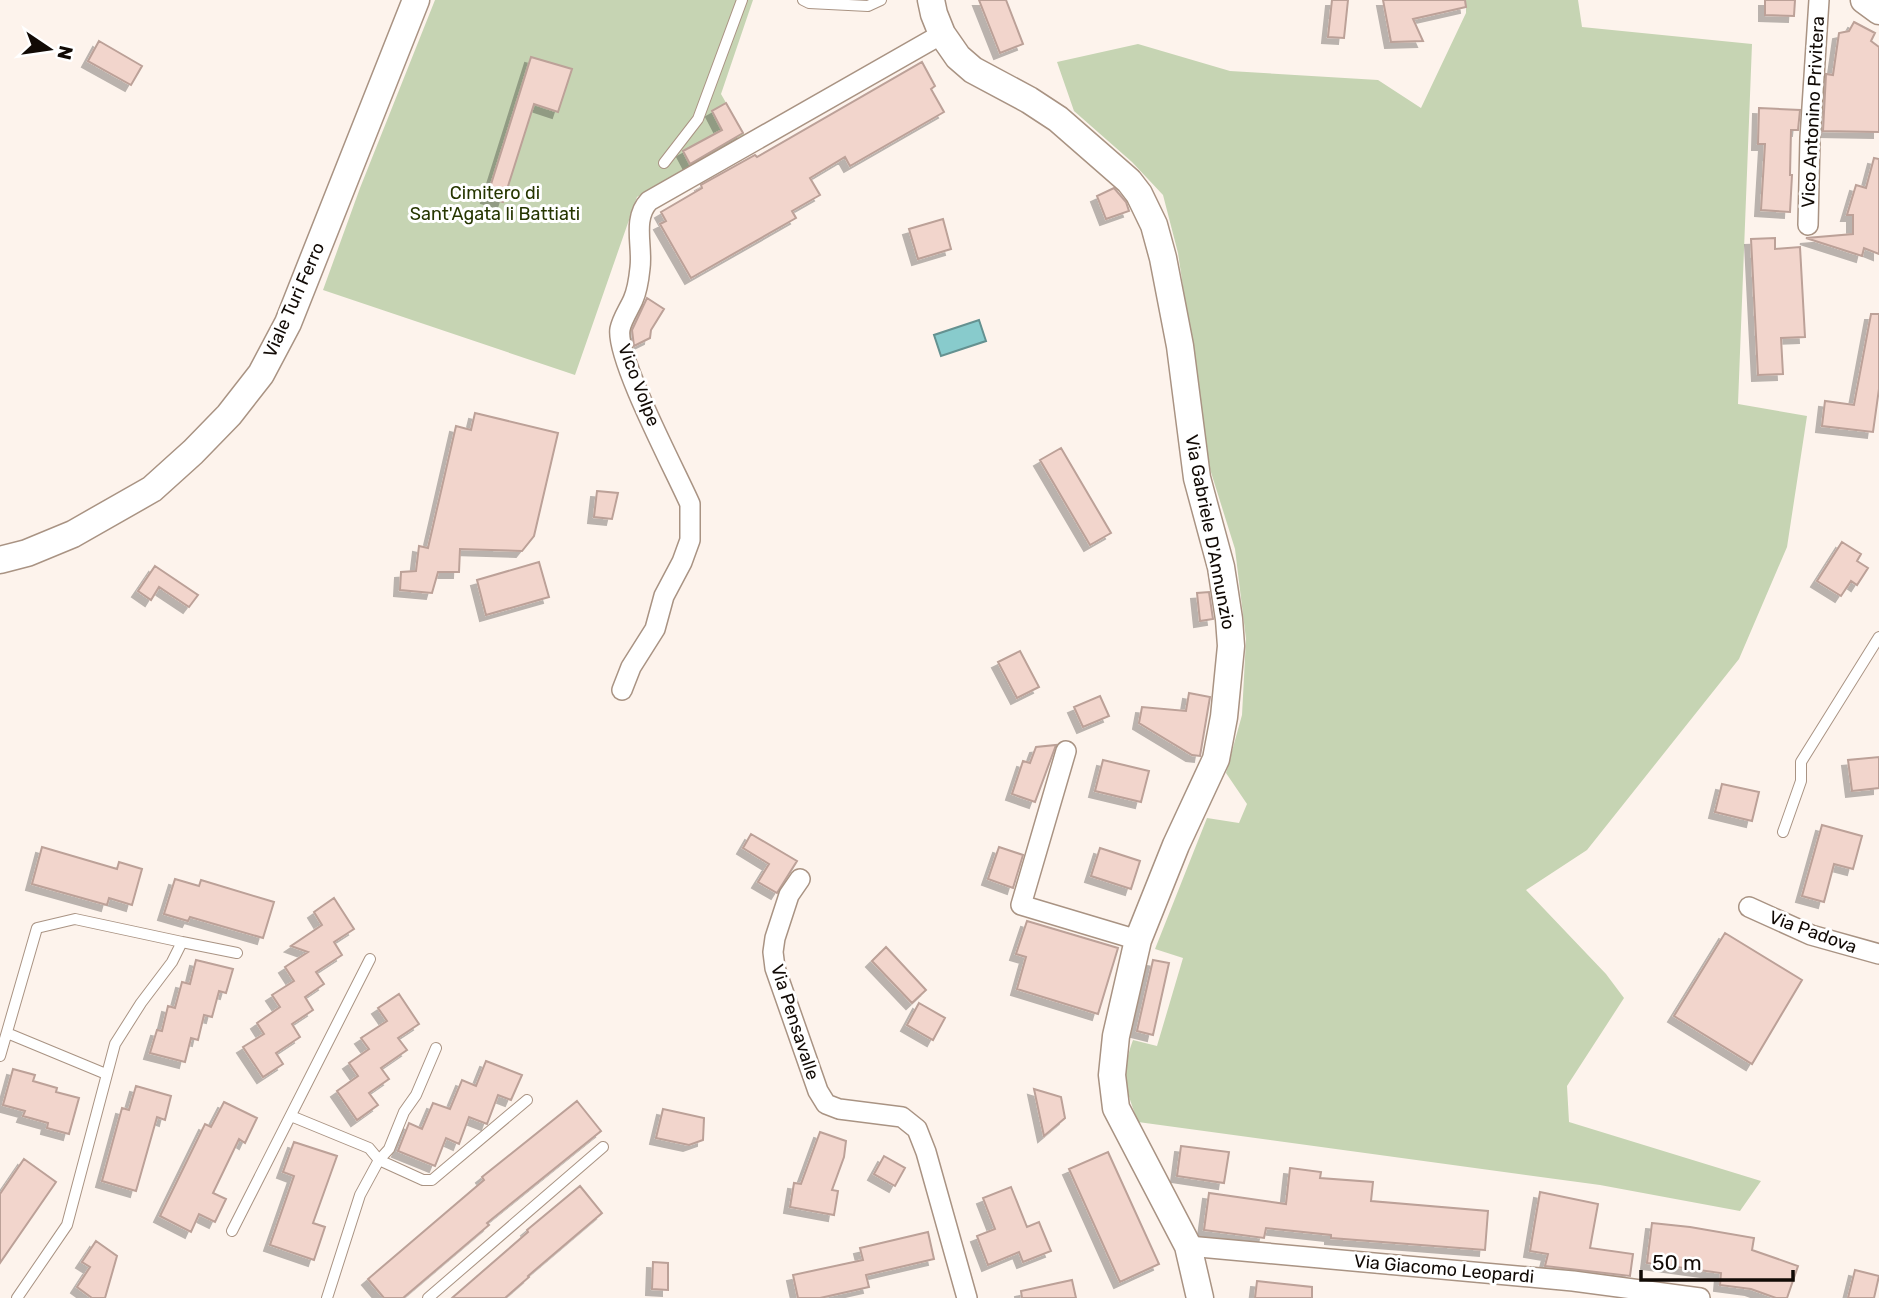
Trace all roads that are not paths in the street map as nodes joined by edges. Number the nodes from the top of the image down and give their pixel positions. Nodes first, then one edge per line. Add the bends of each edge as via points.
1 (416, 0) edge
2 (742, 0) edge
3 (803, 0) edge
4 (881, 0) edge
5 (931, 0) edge
6 (1819, 0) edge
7 (1864, 0) edge
8 (1879, 11) edge
9 (942, 34) junction
10 (664, 163) dead end
11 (1808, 225) dead end
12 (0, 560) edge
13 (1879, 637) edge
14 (622, 690) dead end
15 (1066, 751) dead end
16 (1783, 832) dead end
17 (800, 879) dead end
18 (1749, 907) dead end
19 (1138, 940) junction
20 (182, 942) junction
21 (237, 953) dead end
22 (1879, 954) edge
23 (370, 959) dead end
24 (7, 1033) junction
25 (436, 1048) dead end
26 (0, 1056) edge
27 (106, 1074) junction
28 (527, 1100) dead end
29 (291, 1116) junction
30 (603, 1147) dead end
31 (379, 1160) junction
32 (232, 1231) dead end
33 (1188, 1246) junction
34 (17, 1298) edge
35 (327, 1298) edge
36 (428, 1298) edge
37 (968, 1298) edge
38 (1200, 1298) edge
39 (1700, 1298) edge

1 - 12 main road, Viale Turi Ferro via 288,323 261,374 229,415 152,489 73,534
2 - 10 lane via 698,119
3 - 4 lane via 867,6
5 - 9 main road, Via Gabriele D'Annunzio
6 - 11 street, Vico Antonino Privitera
7 - 8 main road
9 - 14 street, Vico Volpe via 643,206 641,267 620,337 634,382 690,504 690,540 664,596 655,629
9 - 19 main road, Via Gabriele D'Annunzio via 973,70 1058,119 1129,181 1154,225 1163,258 1197,478 1221,567 1231,646 1216,759
13 - 16 lane via 1801,762 1801,781
15 - 19 street via 1021,905
17 - 37 street, Via Pensavalle via 789,895 773,952 818,1091 827,1104 839,1109 902,1117 917,1129
18 - 22 street, Via Padova via 1811,935
19 - 33 main road, Via Gabriele D'Annunzio via 1116,1036 1112,1075 1116,1108
20 - 21 lane
20 - 24 lane via 75,919 37,928
20 - 27 lane via 115,1044
23 - 29 lane
24 - 26 lane
24 - 27 lane
25 - 31 lane via 389,1149
27 - 34 lane via 67,1225
28 - 31 lane via 432,1180
29 - 31 lane via 369,1148
29 - 32 lane
30 - 36 lane
31 - 35 lane via 360,1195
33 - 38 main road, Via Gabriele D'Annunzio
33 - 39 street, Via Giacomo Leopardi via 1573,1281

